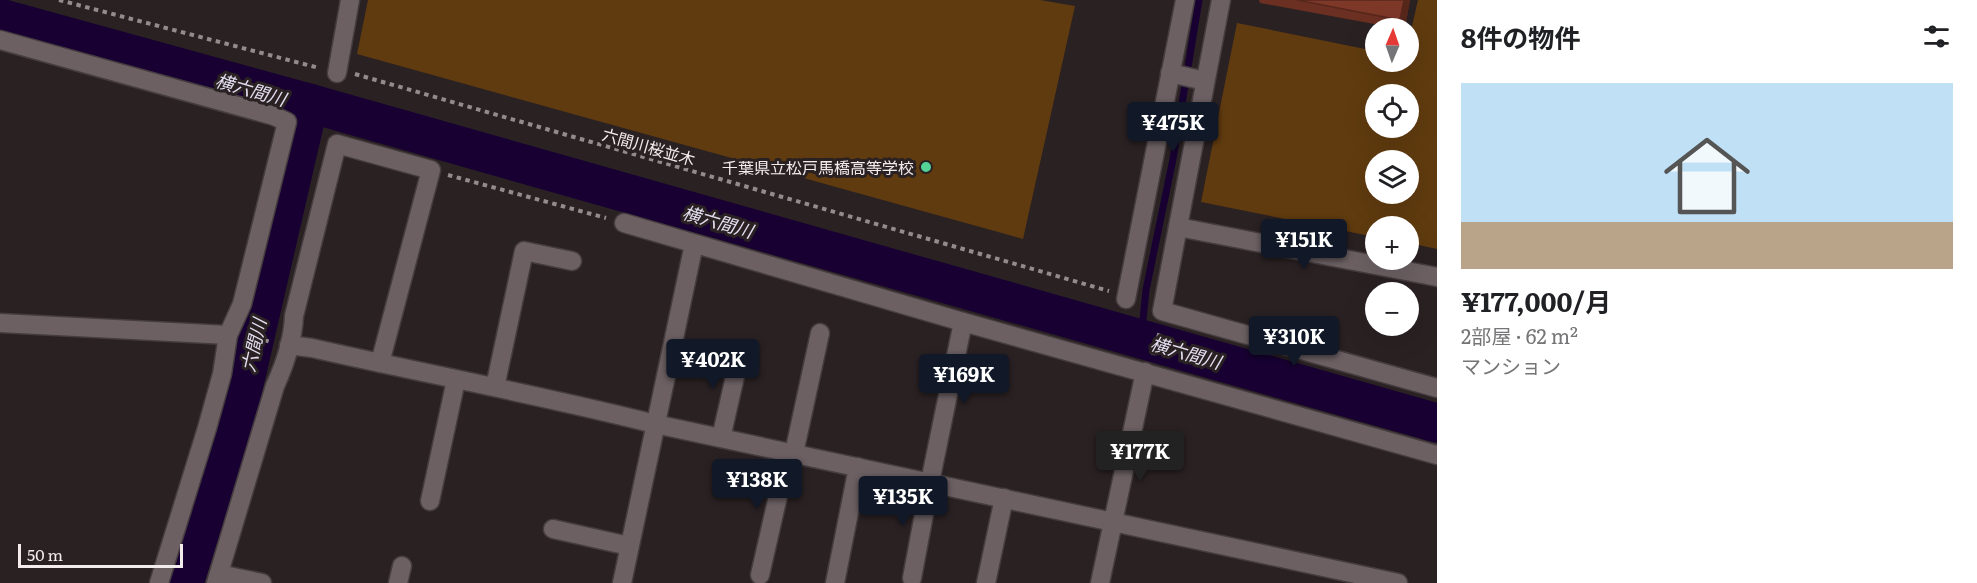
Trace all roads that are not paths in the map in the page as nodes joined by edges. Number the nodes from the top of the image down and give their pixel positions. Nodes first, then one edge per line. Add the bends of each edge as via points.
1 (350, 0) edge
2 (1185, 0) edge
3 (1221, 0) edge
4 (0, 40) edge
5 (337, 71) road end
6 (1170, 73) junction
7 (1205, 81) junction
8 (624, 223) road end
9 (1178, 227) junction
10 (694, 244) junction
11 (572, 261) dead end
12 (1437, 278) edge
13 (1126, 299) road end
14 (963, 322) junction
15 (0, 323) edge
16 (820, 333) dead end
17 (233, 334) junction
18 (285, 345) junction
19 (741, 350) dead end
20 (380, 363) junction
21 (1146, 373) junction
22 (456, 380) junction
23 (495, 387) junction
24 (1437, 388) edge
25 (655, 424) junction
26 (721, 438) junction
27 (791, 452) junction
28 (1437, 455) edge
29 (858, 467) junction
30 (930, 482) junction
31 (1004, 498) junction
32 (430, 501) dead end
33 (1113, 521) junction
34 (553, 529) dead end
35 (629, 546) junction
36 (760, 575) dead end
37 (912, 578) dead end
38 (218, 579) edge
39 (159, 583) edge
40 (262, 583) edge
41 (622, 583) edge
42 (835, 583) edge
43 (986, 583) edge
44 (1100, 583) edge
45 (1398, 583) edge

1 - 5 street
2 - 6 street
3 - 7 street
4 - 17 street via 287,122
6 - 7 street
6 - 13 street
7 - 9 street
8 - 10 street
9 - 12 street
9 - 24 street via 1162,312
10 - 14 street
10 - 25 street
11 - 23 street via 524,251
14 - 21 street
14 - 30 street
15 - 17 street
16 - 27 street
17 - 39 street
18 - 20 street
18 - 20 street via 293,333 338,144 431,170
18 - 38 street
19 - 26 street
20 - 22 street
21 - 28 street
21 - 33 street
22 - 23 street
22 - 32 street
23 - 25 street
25 - 26 street
25 - 35 street
26 - 27 street
27 - 29 street
27 - 36 street
29 - 30 street
29 - 42 street
30 - 31 street
30 - 37 street
31 - 33 street
31 - 43 street
33 - 44 street
33 - 45 street
34 - 35 street
35 - 41 street
38 - 40 street

